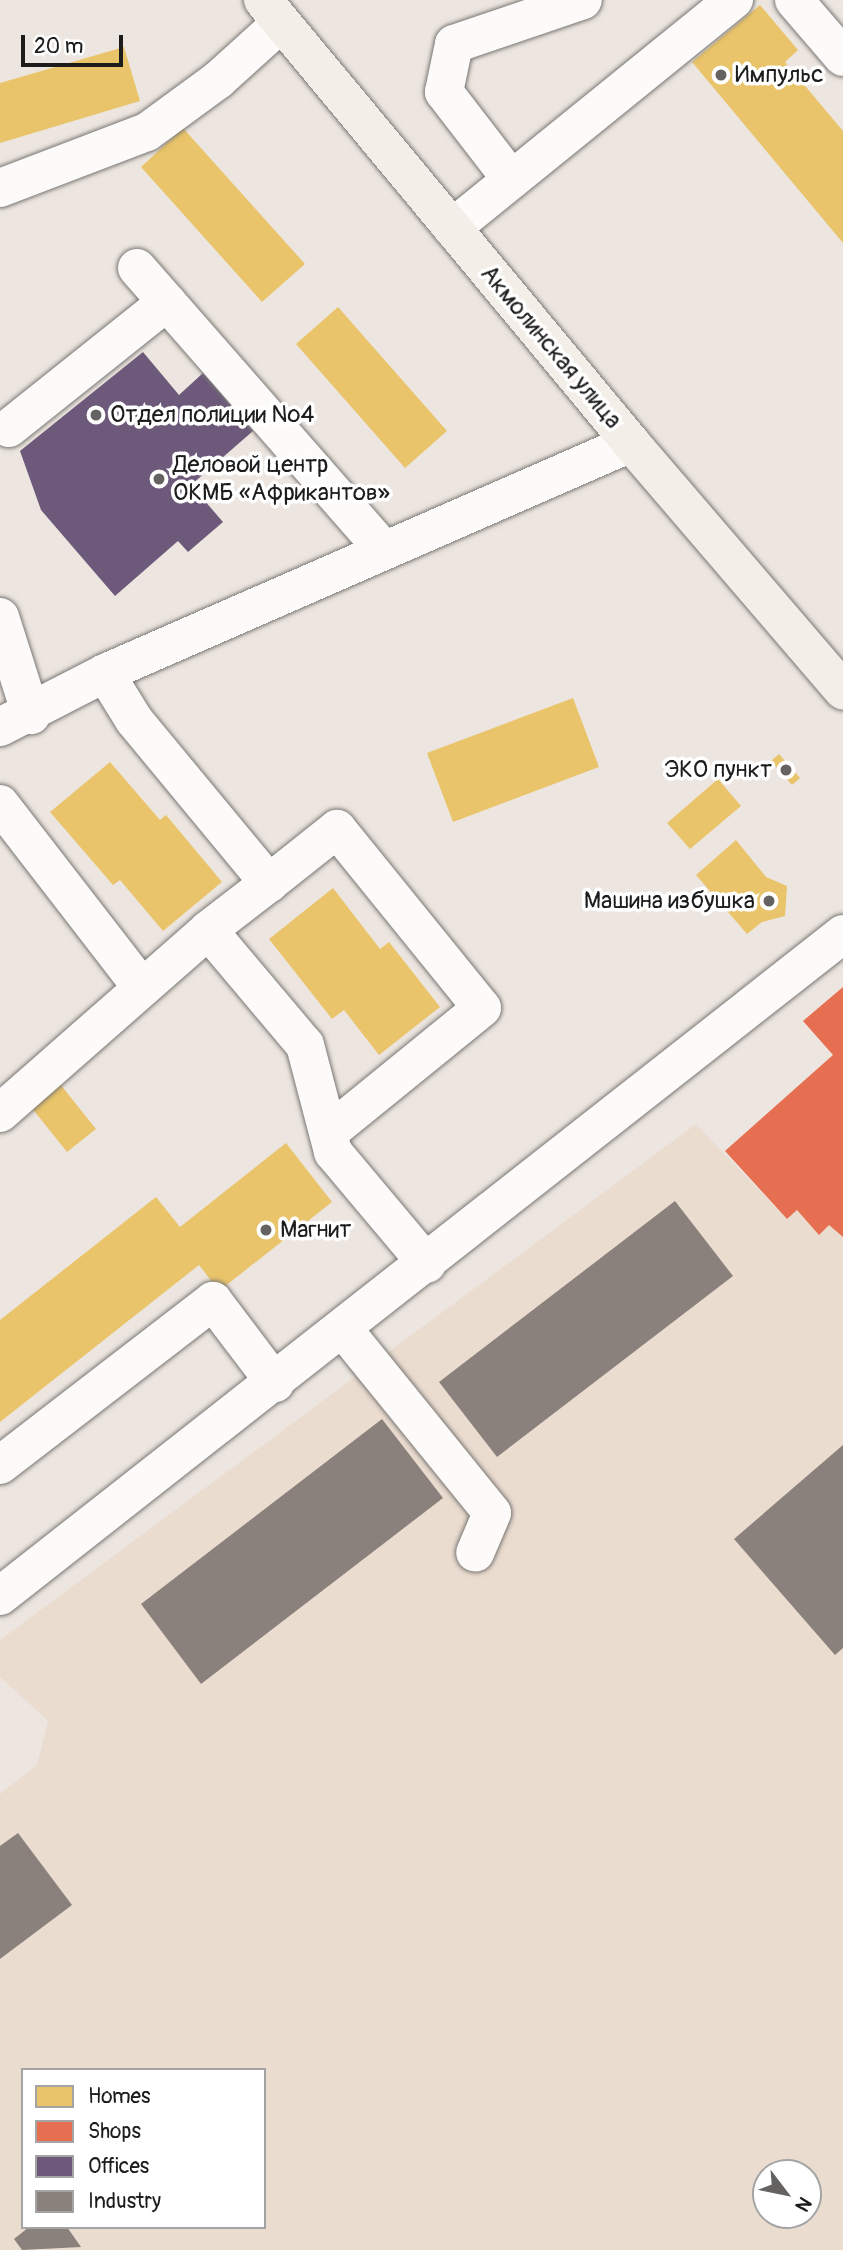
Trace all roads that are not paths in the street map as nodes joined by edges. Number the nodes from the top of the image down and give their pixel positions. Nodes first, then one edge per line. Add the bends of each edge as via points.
1 (583, 0) edge
2 (734, 0) edge
3 (794, 0) edge
4 (272, 11) edge
5 (843, 57) edge
6 (511, 179) junction
7 (0, 188) edge
8 (452, 228) junction
9 (137, 268) dead end
10 (167, 302) junction
11 (9, 428) dead end
12 (631, 443) junction
13 (384, 550) junction
14 (0, 617) edge
15 (105, 673) junction
16 (843, 690) edge
17 (15, 721) edge
18 (0, 804) edge
19 (270, 883) junction
20 (208, 930) junction
21 (843, 934) edge
22 (142, 988) junction
23 (0, 1113) edge
24 (328, 1133) junction
25 (427, 1264) junction
26 (344, 1330) junction
27 (275, 1383) junction
28 (0, 1465) edge
29 (475, 1553) dead end
30 (0, 1596) edge

1 - 6 street via 454,44 444,92
2 - 6 street
3 - 5 street
4 - 7 street via 218,80 147,132
4 - 8 main road, Акмолинская улица
6 - 8 street
8 - 12 main road, Акмолинская улица
9 - 10 street
10 - 11 street
10 - 13 street
12 - 13 street
12 - 16 main road, Акмолинская улица
13 - 15 street
14 - 17 street
15 - 17 street
15 - 19 street via 134,720
18 - 22 street
19 - 20 street
19 - 24 street via 337,829 482,1009
20 - 22 street
20 - 24 street via 305,1045
21 - 25 street
22 - 23 street
24 - 25 street via 333,1152
25 - 26 street
26 - 27 street
26 - 29 street via 492,1513
27 - 28 street via 213,1301
27 - 30 street

